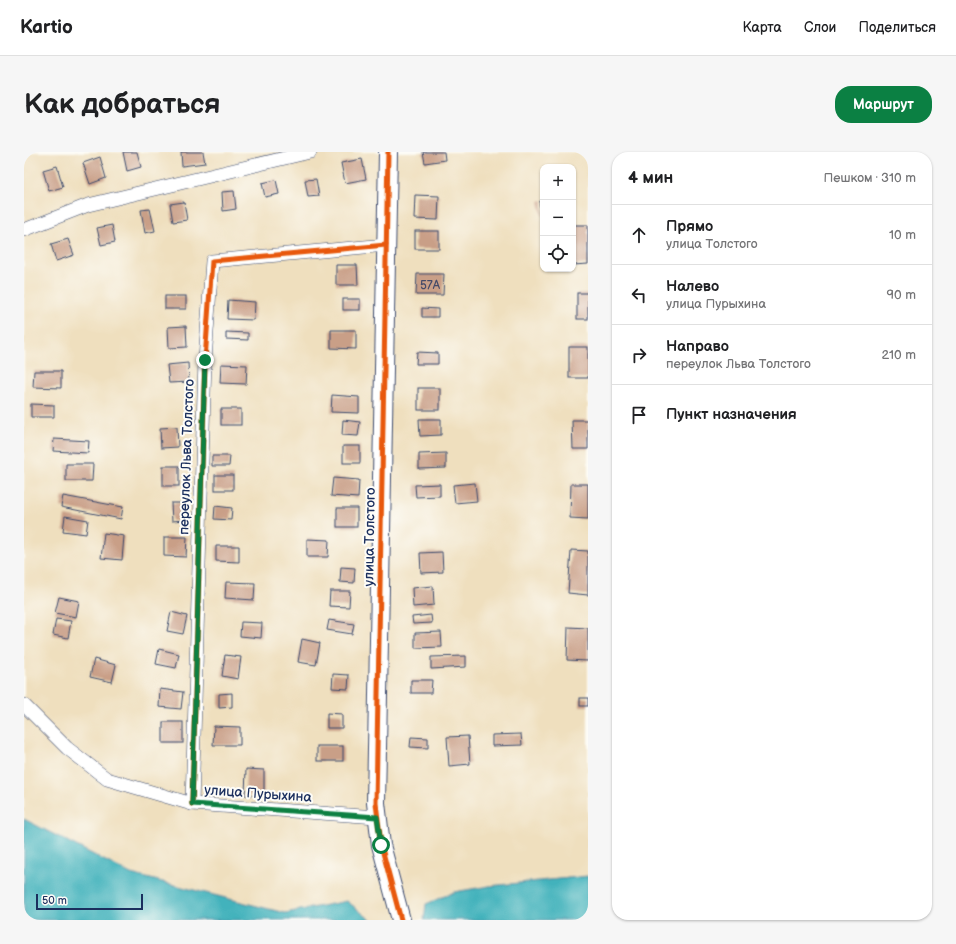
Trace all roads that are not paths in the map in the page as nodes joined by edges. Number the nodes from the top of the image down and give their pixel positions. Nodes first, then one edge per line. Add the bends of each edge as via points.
1 (310, 152) edge
2 (388, 152) edge
3 (24, 230) edge
4 (386, 245) junction
5 (24, 705) edge
6 (192, 804) junction
7 (377, 817) junction
8 (401, 920) edge

1 - 3 street via 88,205
2 - 4 street, улица Толстого
4 - 6 street, переулок Льва Толстого via 212,262 204,368
4 - 7 street, улица Толстого
5 - 6 street, улица Пурыхина via 67,748 107,779
6 - 7 street, улица Пурыхина
7 - 8 street, улица Толстого via 381,845

